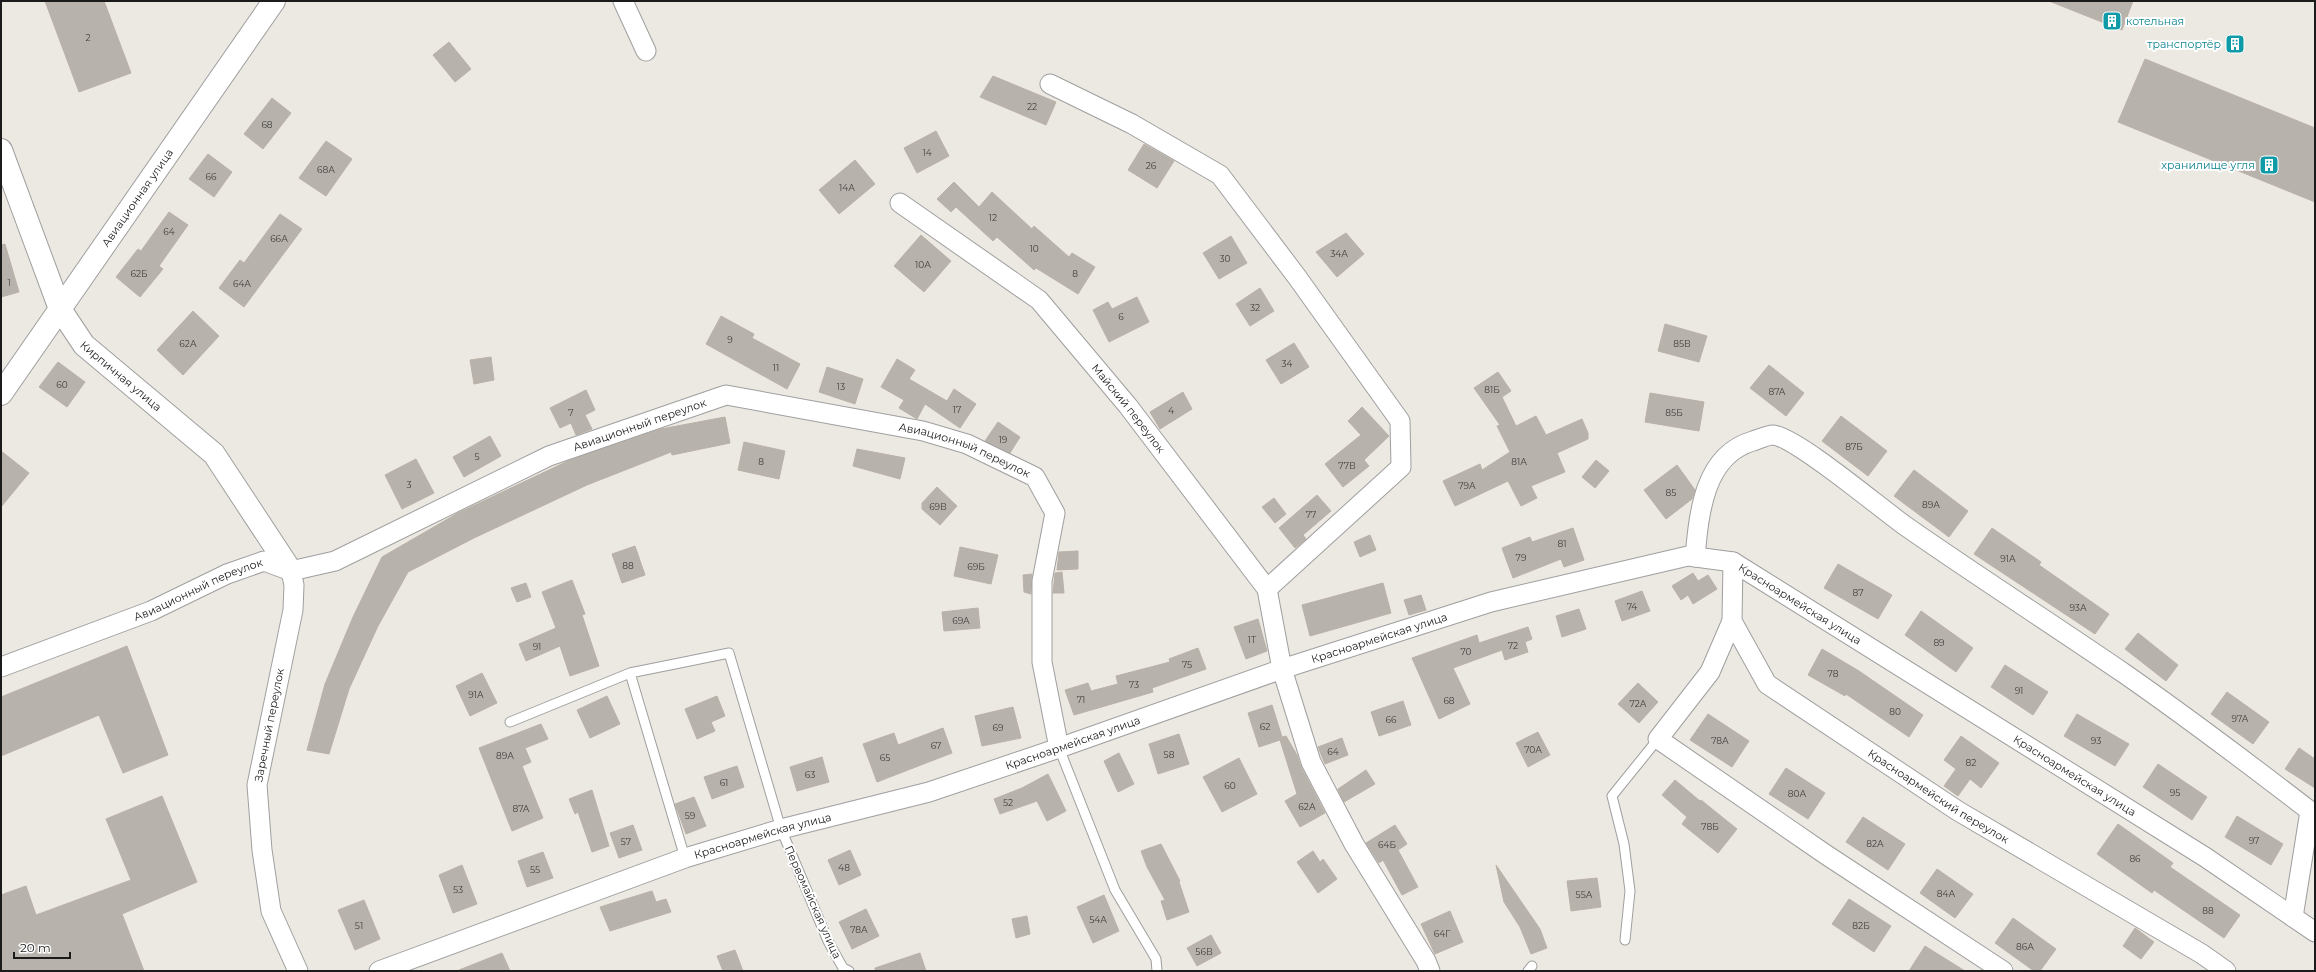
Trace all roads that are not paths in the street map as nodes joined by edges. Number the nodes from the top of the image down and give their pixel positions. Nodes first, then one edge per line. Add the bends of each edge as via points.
1 (274, 1) edge
2 (623, 1) edge
3 (646, 51) dead end
4 (1050, 84) dead end
5 (1, 150) edge
6 (900, 202) dead end
7 (60, 309) junction
8 (1, 394) edge
9 (1695, 557) junction
10 (1733, 562) junction
11 (291, 571) junction
12 (1267, 589) junction
13 (1732, 621) junction
14 (1, 667) edge
15 (1282, 669) junction
16 (630, 673) junction
17 (510, 722) dead end
18 (1658, 739) junction
19 (1059, 748) junction
20 (781, 829) junction
21 (685, 858) junction
22 (2293, 917) junction
23 (2315, 932) edge
24 (1625, 940) dead end
25 (298, 971) edge
26 (379, 971) edge
27 (850, 971) edge
28 (1157, 971) edge
29 (1430, 971) edge
30 (2003, 971) edge
31 (2226, 971) edge

1 - 7 street, Авиационная улица
2 - 3 street
4 - 12 street via 1132,124 1220,176 1297,277 1400,421 1401,467
5 - 7 street, Кирпичная улица
6 - 12 street, Майский переулок via 1039,300 1128,406
7 - 8 street, Авиационная улица
7 - 11 street, Кирпичная улица via 84,345 214,454
9 - 10 street, Красноармейская улица
9 - 15 street, Красноармейская улица via 1688,556 1491,602
9 - 22 street via 1700,512 1709,483 1722,460 1742,444 1773,435 1798,445 1904,525 2208,732 2310,811
10 - 13 street
10 - 22 street, Красноармейская улица via 2205,857
11 - 14 street, Авиационный переулок via 264,561 227,574 151,611
11 - 19 street, Авиационный переулок via 335,562 549,456 726,395 922,431 967,444 1035,477 1055,513 1042,581 1042,662
11 - 25 street, Заречный переулок via 294,585 293,610 257,786 262,850 271,911
12 - 15 street, Майский переулок
13 - 18 street via 1710,672
13 - 31 street, Красноармейский переулок via 1767,684 1958,811 2195,950
15 - 19 street, Красноармейская улица
15 - 29 street, Майский переулок via 1310,762 1354,844
16 - 17 lane
16 - 20 lane, Первомайская улица via 729,653
16 - 21 lane
18 - 24 lane via 1612,796 1624,844 1630,892
18 - 30 street via 1824,854
19 - 20 street, Красноармейская улица via 929,792
19 - 28 lane via 1115,890 1156,959
20 - 21 street, Красноармейская улица
20 - 27 lane, Первомайская улица via 828,941 843,968
21 - 26 street, Красноармейская улица
22 - 23 street, Красноармейская улица

